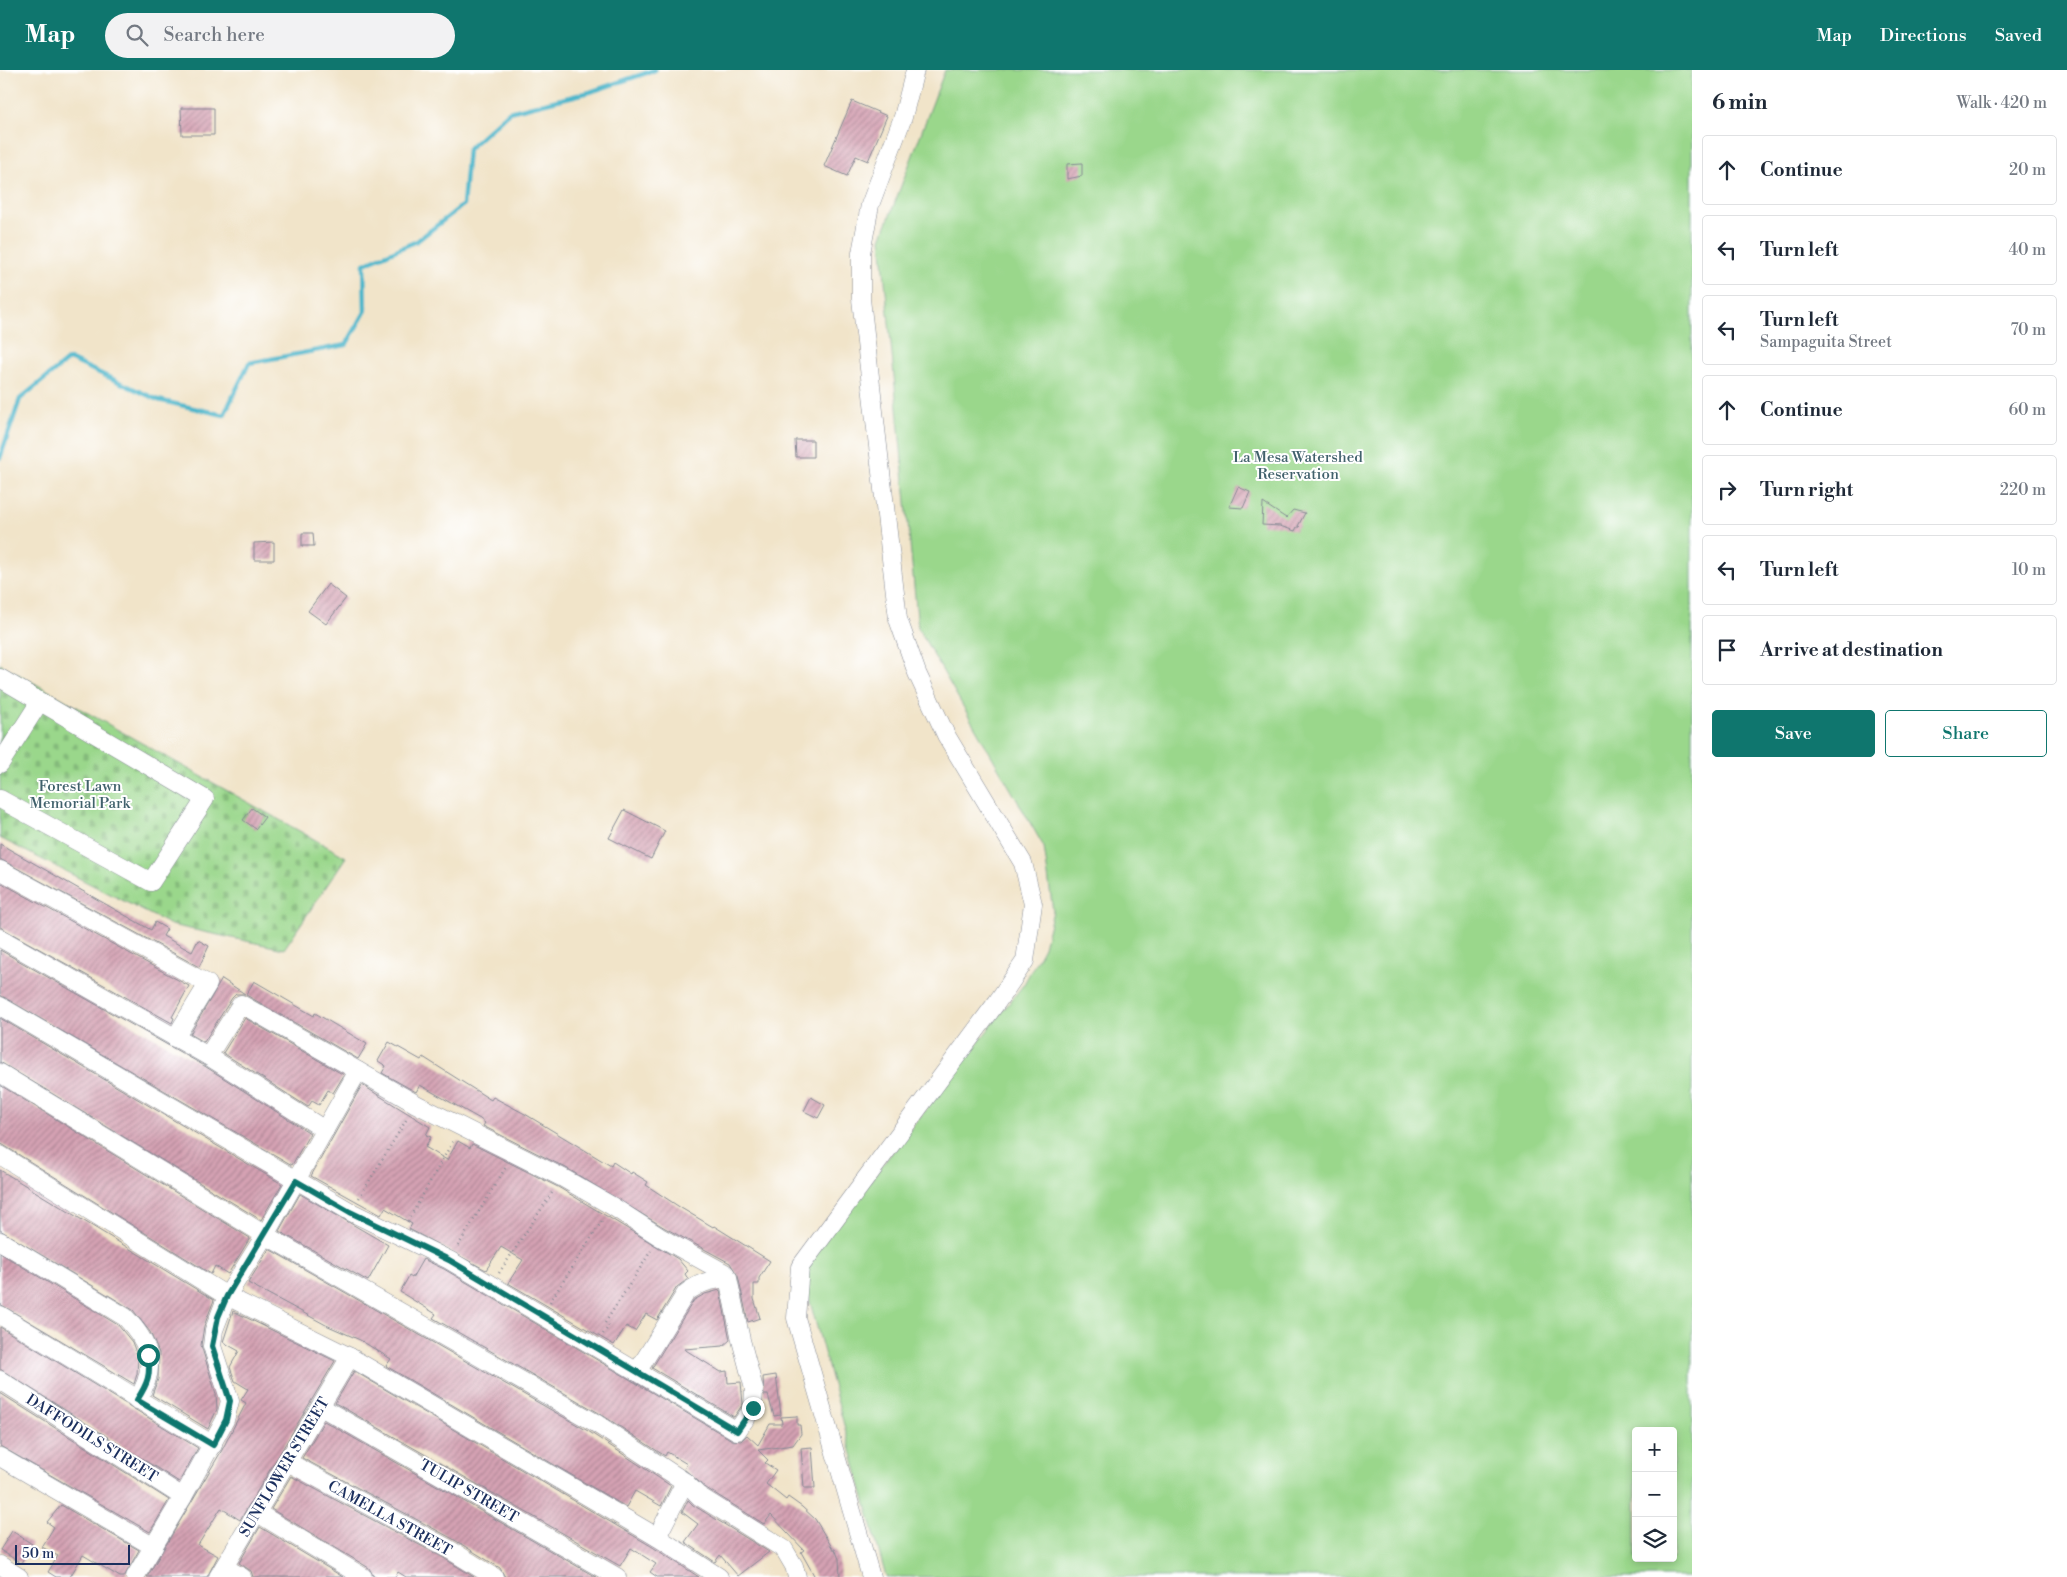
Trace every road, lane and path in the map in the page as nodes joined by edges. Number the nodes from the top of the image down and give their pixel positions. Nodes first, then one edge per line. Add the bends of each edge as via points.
1 (915, 70) edge
2 (0, 678) edge
3 (39, 702) junction
4 (0, 764) edge
5 (0, 799) edge
6 (0, 870) edge
7 (0, 938) edge
8 (0, 1006) edge
9 (175, 1038) junction
10 (208, 1056) junction
11 (358, 1071) junction
12 (0, 1073) edge
13 (416, 1104) junction
14 (461, 1126) junction
15 (325, 1130) junction
16 (515, 1153) junction
17 (0, 1155) edge
18 (563, 1178) junction
19 (296, 1181) junction
20 (612, 1206) junction
21 (350, 1212) junction
22 (265, 1235) junction
23 (400, 1236) junction
24 (660, 1237) junction
25 (0, 1241) edge
26 (449, 1260) junction
27 (728, 1278) junction
28 (492, 1285) junction
29 (227, 1296) junction
30 (542, 1314) junction
31 (0, 1315) edge
32 (594, 1346) junction
33 (350, 1357) junction
34 (637, 1372) junction
35 (0, 1380) edge
36 (137, 1400) junction
37 (321, 1407) junction
38 (213, 1445) junction
39 (0, 1457) edge
40 (286, 1461) junction
41 (685, 1482) junction
42 (184, 1497) junction
43 (256, 1512) junction
44 (657, 1537) junction
45 (154, 1547) junction
46 (0, 1565) edge
47 (221, 1572) edge
48 (19, 1577) edge
49 (135, 1577) edge
50 (242, 1577) edge
51 (363, 1577) edge
52 (494, 1577) edge
53 (617, 1577) edge
54 (719, 1577) edge
55 (796, 1577) edge
56 (871, 1577) edge

1 - 56 street via 903,117 870,206 861,253 862,308 898,620 916,673 946,735 1023,863 1033,904 1025,961 800,1268 796,1318
2 - 3 street
3 - 4 street
3 - 5 street via 205,799 151,882
6 - 9 street via 208,984
7 - 9 street
8 - 19 street
9 - 10 street
10 - 11 street via 241,1004
10 - 15 street
11 - 13 street
11 - 15 street
12 - 22 street
13 - 14 street
13 - 21 path
14 - 16 street
14 - 23 path
15 - 19 street
16 - 18 street
16 - 26 path
17 - 29 street
18 - 20 street
18 - 28 path
19 - 21 street
19 - 22 street
20 - 24 street
20 - 30 path
21 - 23 street
22 - 29 street
22 - 41 street via 594,1422
23 - 26 street
24 - 27 street via 712,1265
24 - 32 path via 605,1322 608,1326
25 - 36 street via 125,1317 137,1330 146,1342 151,1372
26 - 28 street
27 - 34 street via 706,1280 686,1293
27 - 34 street via 754,1389 753,1408 737,1431
28 - 30 street
29 - 33 street
29 - 38 street via 214,1330 212,1346 230,1401 226,1420
30 - 32 street
31 - 36 street
32 - 34 street
33 - 37 street, SUNFLOWER STREET
33 - 44 street
35 - 42 street, DAFFODILS STREET
36 - 38 street
37 - 40 street, SUNFLOWER STREET
37 - 53 street, TULIP STREET
38 - 42 street
39 - 45 street
40 - 43 street, SUNFLOWER STREET
40 - 52 street, CAMELLA STREET
41 - 44 street
41 - 55 street via 699,1496 784,1550 794,1566
42 - 45 street
43 - 47 street, SUNFLOWER STREET
43 - 51 street
44 - 54 street
45 - 49 street
46 - 48 street
47 - 50 street

